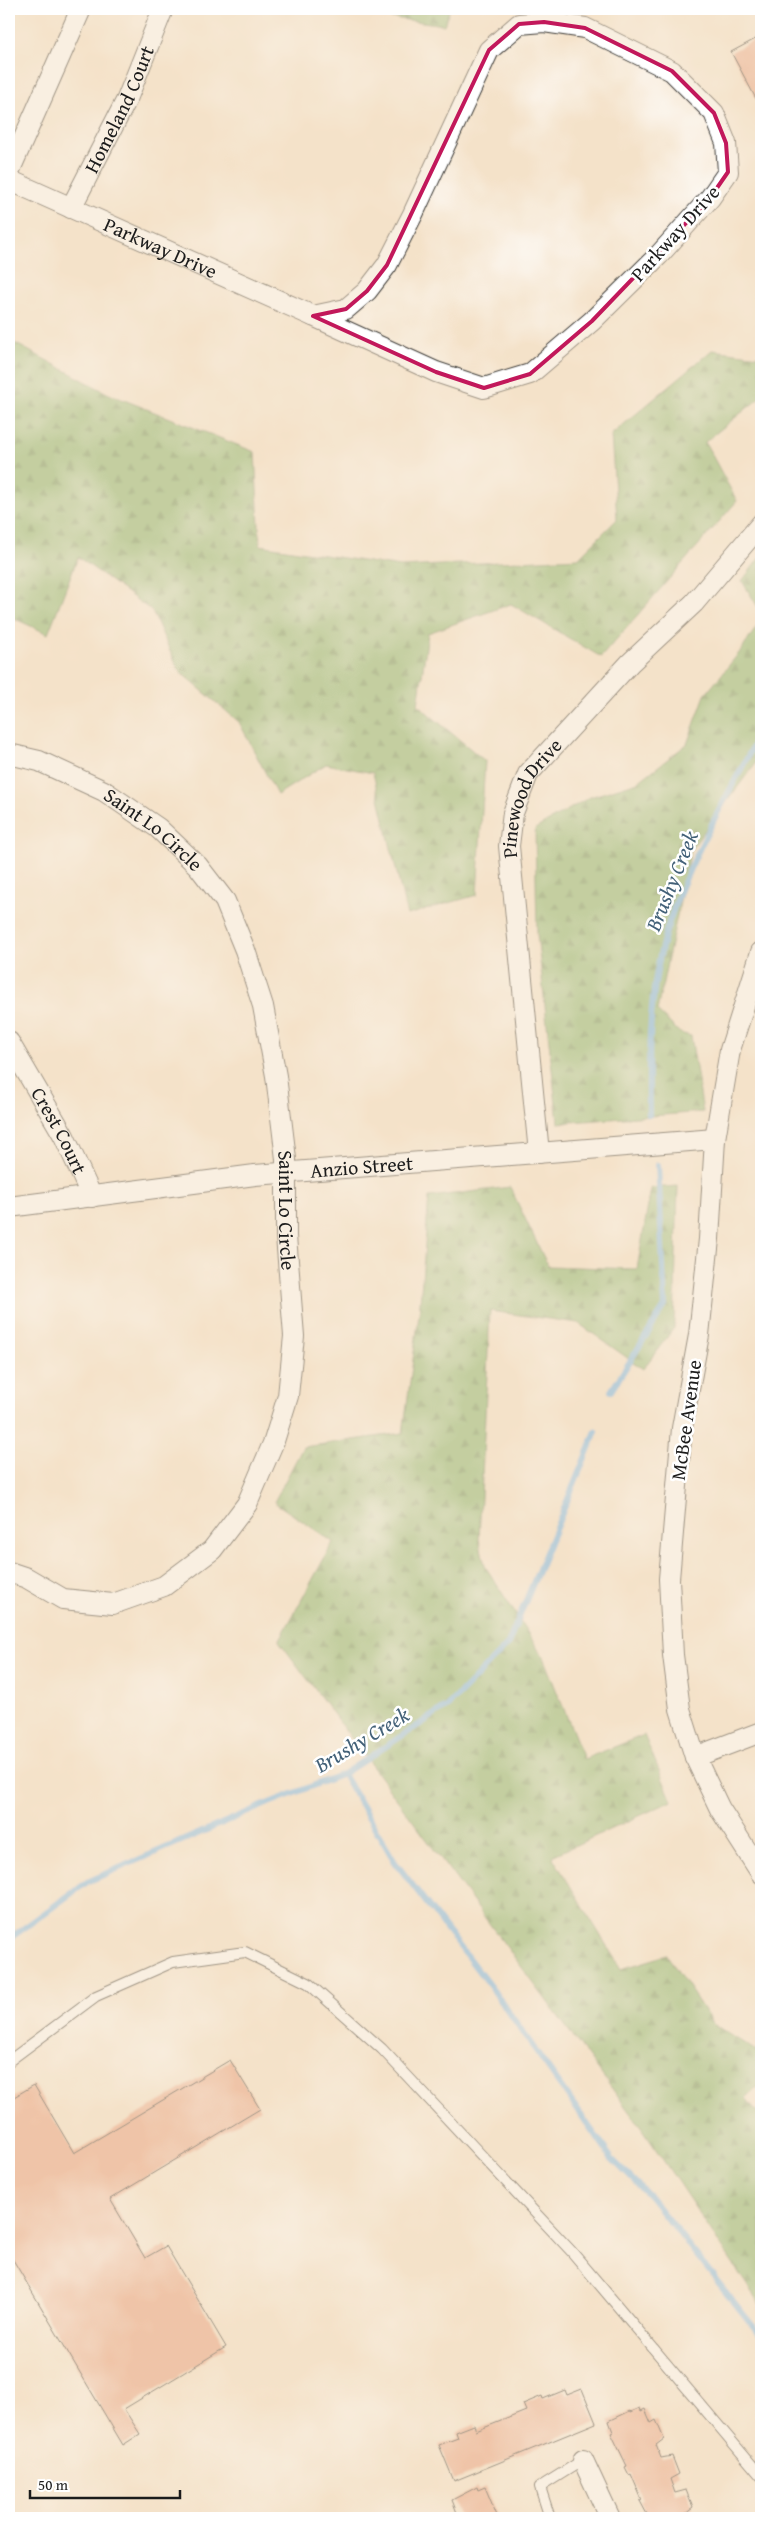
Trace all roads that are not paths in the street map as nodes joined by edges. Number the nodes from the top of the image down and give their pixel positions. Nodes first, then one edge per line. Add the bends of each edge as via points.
1 (81, 9) edge
2 (163, 9) edge
3 (9, 172) edge
4 (9, 180) edge
5 (71, 208) junction
6 (313, 316) junction
7 (761, 524) edge
8 (9, 754) edge
9 (761, 952) edge
10 (9, 1042) edge
11 (715, 1139) junction
12 (539, 1153) junction
13 (286, 1173) junction
14 (92, 1197) junction
15 (9, 1207) edge
16 (9, 1572) edge
17 (761, 1732) edge
18 (694, 1758) junction
19 (761, 1873) edge
20 (9, 2061) edge
21 (582, 2460) joint
22 (761, 2476) edge
23 (550, 2518) edge
24 (610, 2518) edge

1 - 3 street
2 - 5 street, Homeland Court via 127,99
4 - 5 street, Parkway Drive
5 - 6 street, Parkway Drive
6 - 6 street, Parkway Drive via 436,372 484,388 530,374 592,321 659,255 710,198 728,172 726,143 714,113 672,71 585,28 544,22 519,24 489,50 387,265 367,291 346,309
7 - 12 street, Pinewood Drive via 694,603 630,662 528,774 513,813 509,846
8 - 13 street, Saint Lo Circle via 39,761 96,788 135,812 158,828 198,866 225,901 263,1006 276,1076
9 - 11 street, McBee Avenue via 730,1050
10 - 14 street, Crest Court via 64,1136
11 - 12 street, Anzio Street
11 - 18 street, McBee Avenue via 709,1239 698,1335 682,1428 668,1579 680,1709
12 - 13 street, Anzio Street
13 - 14 street, Anzio Street
13 - 16 street, Saint Lo Circle via 286,1236 294,1336 288,1396 274,1441 247,1504 212,1550 164,1586 112,1604 63,1600 27,1578
14 - 15 street, Anzio Street
17 - 18 street
18 - 19 street, McBee Avenue via 720,1809
20 - 22 lane via 96,1996 173,1962 245,1952 308,1983 382,2049 572,2252
21 - 23 lane via 540,2487
21 - 24 street

